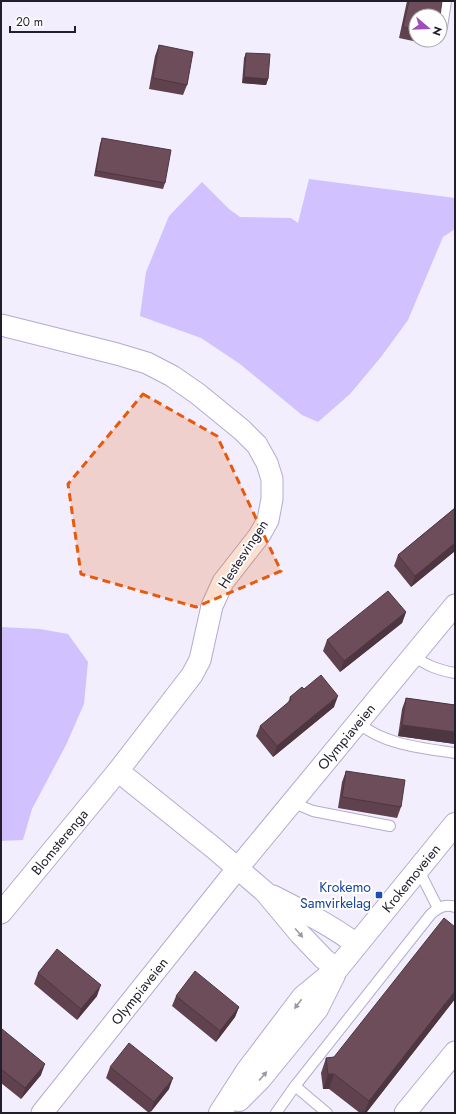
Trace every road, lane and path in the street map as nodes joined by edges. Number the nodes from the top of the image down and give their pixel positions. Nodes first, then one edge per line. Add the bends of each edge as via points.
1 (1, 325) edge
2 (455, 605) edge
3 (413, 655) junction
4 (455, 673) edge
5 (358, 723) junction
6 (455, 753) edge
7 (118, 771) junction
8 (294, 800) junction
9 (455, 824) edge
10 (390, 826) dead end
11 (237, 869) junction
12 (418, 869) junction
13 (265, 892) junction
14 (455, 907) edge
15 (438, 908) junction
16 (1, 913) edge
17 (356, 944) junction
18 (337, 969) junction
19 (455, 1052) edge
20 (295, 1086) junction
21 (42, 1113) edge
22 (220, 1113) edge
23 (225, 1113) edge
24 (276, 1113) edge
25 (327, 1113) edge
26 (405, 1113) edge

1 - 7 street, Hestesvingen via 116,354 147,364 172,376 198,394 257,445 272,479 268,520 259,536 223,582 212,606 200,660 180,692
2 - 3 street, Olympiaveien
3 - 4 lane via 432,668
3 - 5 street, Olympiaveien
5 - 6 lane via 377,735 399,743
5 - 8 street, Olympiaveien
7 - 11 street
7 - 16 street, Blomsterenga
8 - 10 lane via 313,811
8 - 11 street, Olympiaveien
9 - 12 main road, Krokemoveien
11 - 13 street
11 - 21 street, Olympiaveien
12 - 15 lane
12 - 17 main road, Krokemoveien
13 - 17 street via 313,917
13 -> 18 street via 300,934
14 - 15 lane via 446,905
15 - 20 lane
17 - 18 main road, Krokemoveien
18 -> 22 main road, Krokemoveien via 303,997 247,1071
23 -> 18 main road, Krokemoveien via 260,1079 317,1010
19 - 26 street
20 - 24 lane
20 - 25 lane

